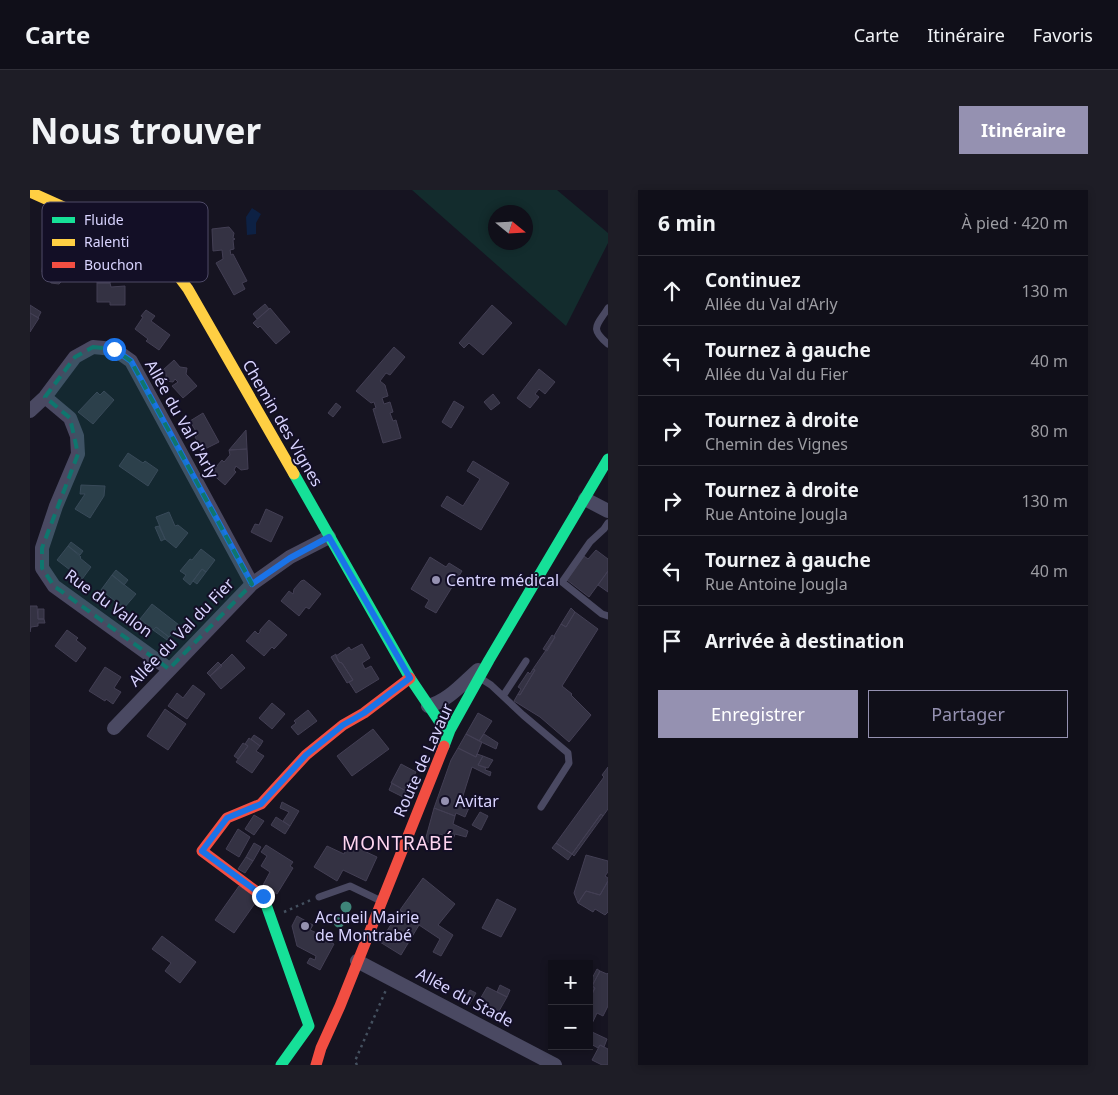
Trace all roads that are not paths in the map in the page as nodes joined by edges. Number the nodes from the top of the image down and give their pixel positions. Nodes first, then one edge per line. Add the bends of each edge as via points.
1 (30, 192) edge
2 (52, 202) edge
3 (183, 282) edge
4 (608, 308) edge
5 (608, 344) edge
6 (45, 397) junction
7 (30, 411) edge
8 (608, 459) edge
9 (585, 499) junction
10 (608, 510) edge
11 (608, 523) edge
12 (329, 537) junction
13 (252, 584) junction
14 (608, 616) edge
15 (489, 660) junction
16 (526, 661) dead end
17 (169, 669) junction
18 (480, 678) junction
19 (407, 680) junction
20 (503, 696) junction
21 (428, 706) junction
22 (114, 728) dead end
23 (450, 730) junction
24 (541, 807) dead end
25 (319, 897) road end
26 (381, 901) junction
27 (357, 961) junction
28 (282, 1065) edge
29 (316, 1065) edge
30 (555, 1065) edge

1 - 2 street, Chemin des Vignes
3 - 12 street, Chemin des Vignes
4 - 5 lane via 596,329
6 - 7 street, Allée du Val d'Arly
6 - 13 street, Allée du Val d'Arly via 75,357 93,347 114,349 131,361
6 - 17 street, Rue du Vallon via 70,418 77,436 78,454 42,548 42,568 54,586
8 - 9 street, Route de Lavaur
9 - 10 street
9 - 15 street, Route de Lavaur
11 - 14 lane via 590,542 562,582
12 - 13 street, Allée du Val du Fier
12 - 19 street, Chemin des Vignes
13 - 17 street, Allée du Val du Fier
15 - 18 street, Route de Lavaur
15 - 21 street via 446,699
16 - 20 lane
17 - 22 street, Allée du Val du Fier
18 - 20 lane
18 - 23 street, Route de Lavaur
19 - 21 street, Chemin des Vignes
19 - 28 street via 306,755 261,804 227,818 202,851 263,896 309,1026
20 - 24 lane via 568,753 569,763
21 - 23 street, Chemin des Vignes via 441,724
23 - 26 street, Route de Lavaur
25 - 26 lane via 350,886
26 - 27 street, Route de Lavaur
27 - 29 street, Route de Lavaur
27 - 30 street, Allée du Stade

